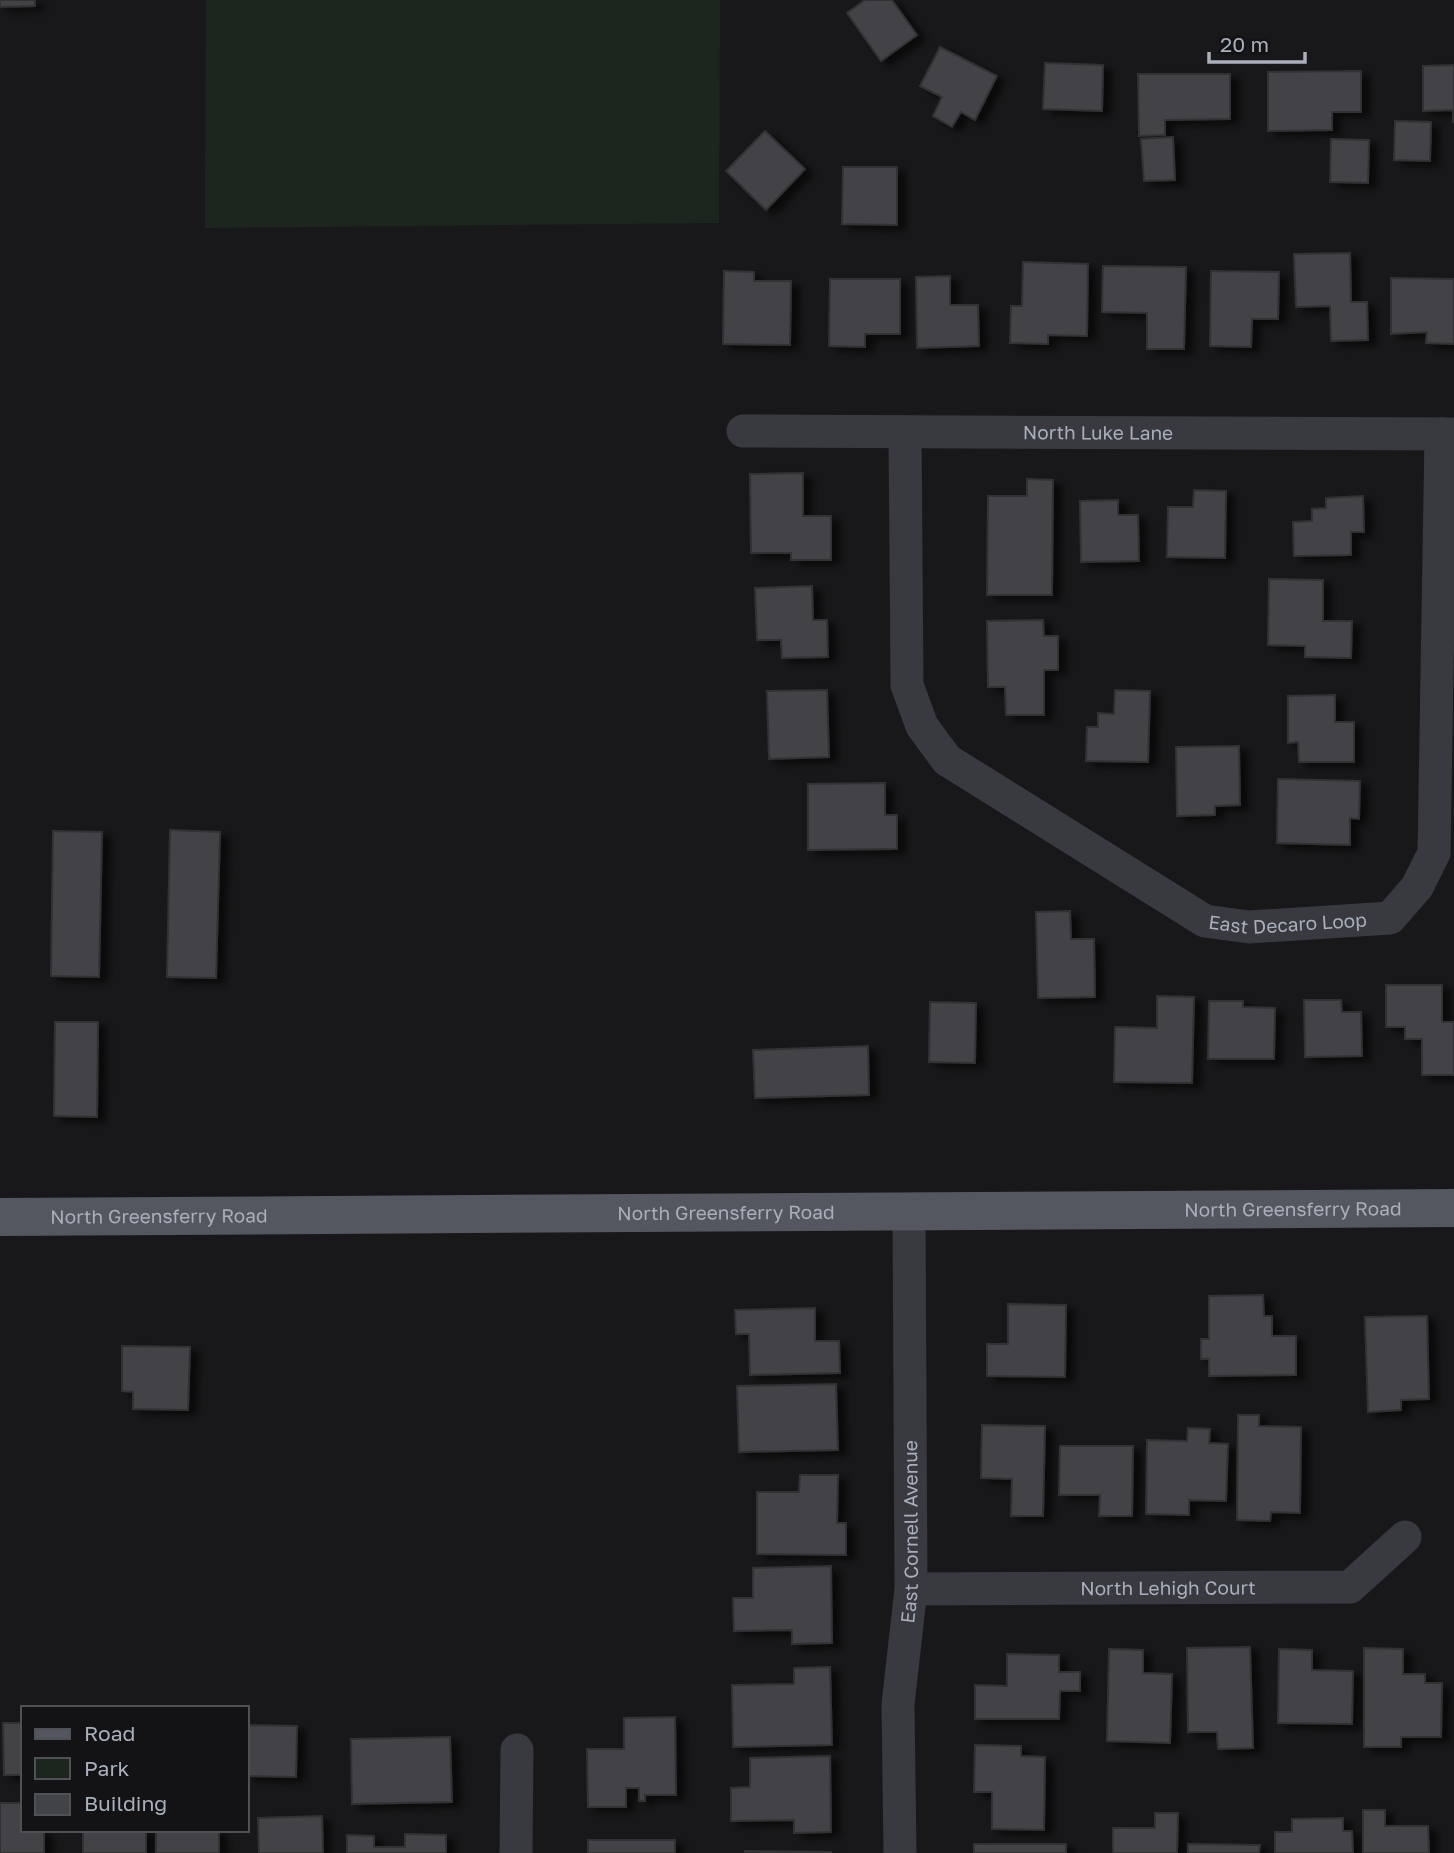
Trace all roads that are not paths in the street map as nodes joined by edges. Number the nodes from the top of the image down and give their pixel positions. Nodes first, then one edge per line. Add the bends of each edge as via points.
1 (743, 431) dead end
2 (905, 432) junction
3 (1447, 434) edge
4 (1454, 1208) edge
5 (909, 1210) junction
6 (0, 1217) edge
7 (1405, 1537) dead end
8 (911, 1589) junction
9 (517, 1750) dead end
10 (516, 1853) edge
11 (900, 1853) edge

1 - 2 street, North Luke Lane
2 - 3 street, North Luke Lane
2 - 3 street, East Decaro Loop via 907,685 922,726 947,760 1164,897 1205,921 1249,927 1390,918 1418,887 1434,853
4 - 5 main road, North Greensferry Road
5 - 6 main road, North Greensferry Road
5 - 8 street, East Cornell Avenue
7 - 8 street, North Lehigh Court via 1350,1587
8 - 11 street, East Cornell Avenue via 898,1704
9 - 10 street

